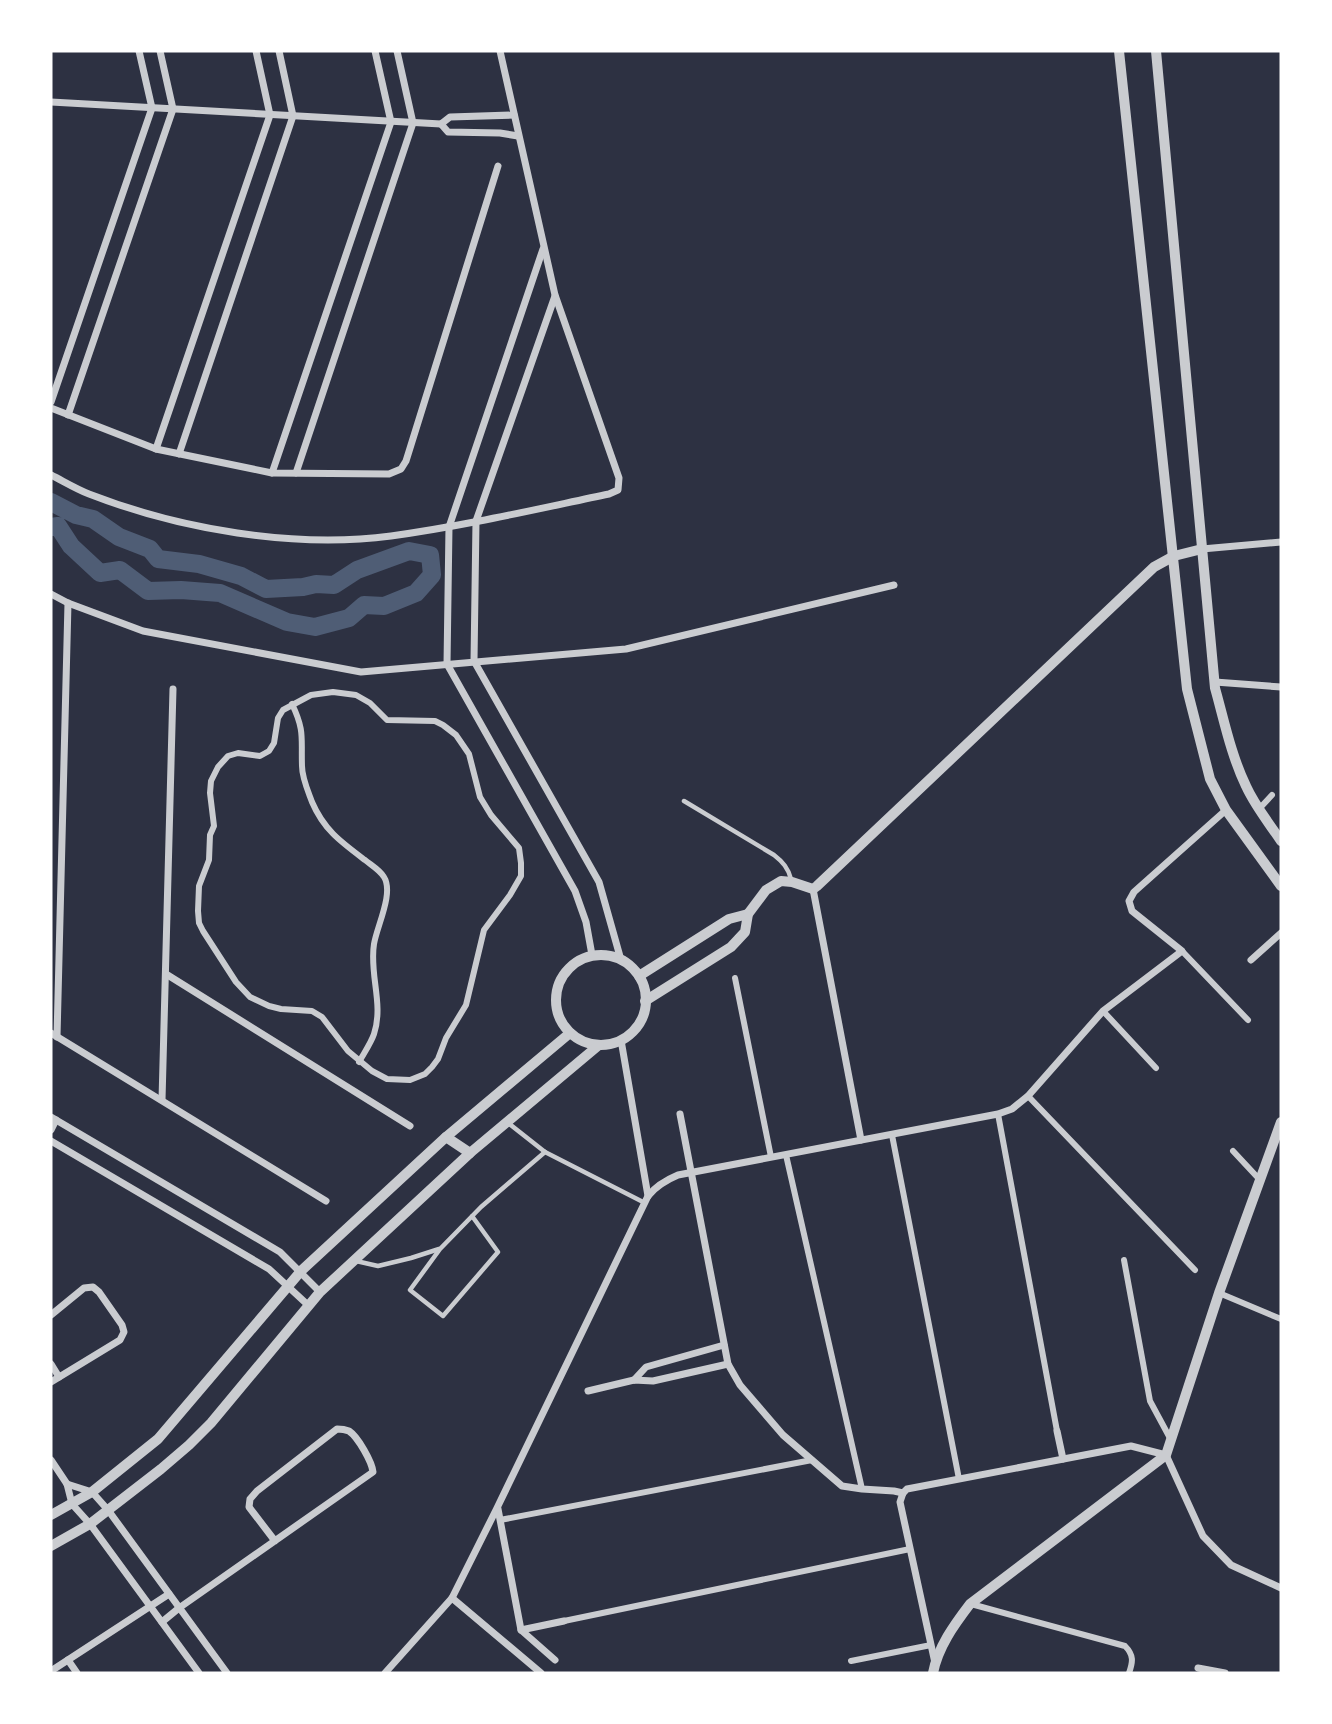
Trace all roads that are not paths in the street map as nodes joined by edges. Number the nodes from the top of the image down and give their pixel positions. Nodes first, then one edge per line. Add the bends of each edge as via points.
1 (139, 51) edge
2 (160, 51) edge
3 (256, 51) edge
4 (279, 51) edge
5 (375, 51) edge
6 (397, 51) edge
7 (500, 51) edge
8 (1119, 51) edge
9 (1156, 51) edge
10 (51, 104) edge
11 (152, 108) junction
12 (173, 109) junction
13 (270, 115) junction
14 (514, 115) junction
15 (293, 116) junction
16 (391, 122) junction
17 (413, 123) junction
18 (441, 124) junction
19 (519, 136) junction
20 (498, 166) dead end
21 (543, 248) junction
22 (555, 295) junction
23 (51, 402) edge
24 (51, 408) edge
25 (68, 415) junction
26 (156, 449) junction
27 (179, 454) junction
28 (272, 473) junction
29 (296, 473) junction
30 (51, 475) edge
31 (476, 521) junction
32 (449, 527) junction
33 (1281, 541) edge
34 (1202, 549) junction
35 (1174, 556) junction
36 (894, 584) dead end
37 (51, 594) edge
38 (68, 603) junction
39 (474, 661) junction
40 (447, 664) junction
41 (1215, 682) junction
42 (1281, 687) edge
43 (173, 688) dead end
44 (292, 704) junction
45 (1272, 795) dead end
46 (684, 801) dead end
47 (1259, 809) junction
48 (1226, 810) junction
49 (1281, 841) edge
50 (792, 881) junction
51 (1281, 886) edge
52 (813, 889) junction
53 (748, 914) junction
54 (1281, 933) edge
55 (1182, 951) junction
56 (592, 955) junction
57 (621, 960) junction
58 (1251, 960) dead end
59 (166, 974) junction
60 (639, 976) junction
61 (735, 978) dead end
62 (646, 1000) junction
63 (1103, 1011) junction
64 (1248, 1020) dead end
65 (570, 1033) junction
66 (54, 1035) edge
67 (621, 1040) junction
68 (599, 1045) junction
69 (359, 1062) junction
70 (1156, 1068) dead end
71 (1028, 1096) junction
72 (162, 1100) junction
73 (680, 1114) dead end
74 (998, 1114) junction
75 (53, 1118) edge
76 (507, 1122) junction
77 (1281, 1122) edge
78 (410, 1126) dead end
79 (51, 1130) edge
80 (892, 1135) junction
81 (446, 1137) junction
82 (861, 1140) junction
83 (51, 1141) edge
84 (1233, 1151) dead end
85 (545, 1152) junction
86 (471, 1153) junction
87 (786, 1155) junction
88 (771, 1157) junction
89 (691, 1172) junction
90 (1261, 1180) junction
91 (646, 1199) junction
92 (326, 1201) dead end
93 (472, 1216) junction
94 (440, 1249) junction
95 (1124, 1260) dead end
96 (354, 1261) junction
97 (1195, 1270) dead end
98 (301, 1271) junction
99 (288, 1286) junction
100 (320, 1292) junction
101 (1219, 1293) junction
102 (309, 1306) junction
103 (51, 1315) edge
104 (1281, 1319) edge
105 (724, 1345) junction
106 (51, 1364) edge
107 (728, 1364) junction
108 (58, 1377) junction
109 (634, 1380) junction
110 (51, 1382) edge
111 (588, 1391) dead end
112 (1057, 1431) joint
113 (1171, 1440) junction
114 (1166, 1455) junction
115 (1063, 1459) junction
116 (51, 1460) edge
117 (812, 1460) junction
118 (959, 1479) junction
119 (67, 1483) junction
120 (862, 1489) junction
121 (92, 1492) junction
122 (903, 1493) junction
123 (72, 1504) junction
124 (498, 1508) junction
125 (108, 1510) junction
126 (51, 1515) edge
127 (500, 1520) junction
128 (90, 1524) junction
129 (275, 1541) junction
130 (51, 1546) edge
131 (911, 1549) junction
132 (1281, 1588) edge
133 (169, 1594) junction
134 (452, 1598) junction
135 (970, 1604) junction
136 (150, 1606) junction
137 (179, 1608) junction
138 (564, 1621) joint
139 (162, 1622) junction
140 (521, 1630) junction
141 (931, 1645) junction
142 (68, 1660) junction
143 (555, 1660) dead end
144 (851, 1661) dead end
145 (934, 1668) edge
146 (1198, 1668) dead end
147 (51, 1671) edge
148 (76, 1673) edge
149 (199, 1673) edge
150 (227, 1673) edge
151 (386, 1673) edge
152 (541, 1673) edge
153 (1129, 1673) edge
154 (1225, 1673) edge

1 - 11 street
2 - 12 street
3 - 13 street
4 - 15 street
5 - 16 street
6 - 17 street
7 - 14 street
8 - 35 street
9 - 34 street
10 - 11 street
11 - 12 street
11 - 23 street
12 - 13 street
12 - 25 street
13 - 15 street
13 - 26 street
14 - 18 street via 450,117
14 - 19 street
15 - 16 street
15 - 27 street
16 - 17 street
16 - 28 street
17 - 18 street
17 - 29 street
18 - 19 street via 448,132
19 - 21 street
20 - 29 street via 401,469 389,474
21 - 22 street
21 - 32 street
22 - 31 street
22 - 31 street via 619,478 618,490
24 - 25 street
25 - 26 street
26 - 27 street
27 - 28 street
28 - 29 street
30 - 32 street via 151,515 227,532 323,540 388,537
31 - 32 street
31 - 39 street
32 - 40 street
33 - 34 street
34 - 35 street
34 - 41 street
35 - 48 street via 1187,689 1210,779
35 - 52 street via 1153,566
36 - 39 street via 626,649
37 - 38 street
38 - 40 street via 143,631 360,672
38 - 66 street
39 - 40 street
39 - 57 street via 599,882
40 - 56 street via 575,891
41 - 42 street
41 - 47 street via 1228,738
43 - 59 street
44 - 69 street via 303,736 305,784 319,817 343,844 379,871 388,887 372,962 377,1023
44 - 69 street via 278,718 269,751 228,756 211,781 214,825 209,860 199,886 200,923 250,998 281,1009 312,1011
44 - 69 street via 311,695 356,695 387,720 443,725 469,754 480,797 519,848 521,876 484,930 466,1004 438,1059 425,1074 402,1081 387,1079
45 - 47 street
46 - 50 lane via 784,862
47 - 49 street
48 - 51 street
48 - 55 street via 1134,891 1129,901 1132,911
50 - 52 street
50 - 53 street via 781,881 766,890
52 - 82 street
53 - 60 street via 729,919
53 - 62 street via 745,932 731,947
54 - 58 street
55 - 63 street
55 - 64 street
56 - 57 street
56 - 65 street via 577,961 557,987 560,1019
57 - 60 street
59 - 72 street
59 - 78 street
60 - 62 street
61 - 88 street
62 - 67 street via 634,1030
63 - 70 street
63 - 71 street
65 - 68 street
65 - 81 street
66 - 72 street
67 - 68 street
67 - 91 street
68 - 76 street
71 - 74 street
71 - 97 street
72 - 92 street
73 - 89 street
74 - 80 street
74 - 112 street
75 - 79 street
75 - 98 street via 280,1252
76 - 85 lane
76 - 86 street
77 - 90 street
80 - 82 street
80 - 118 street
81 - 86 street
81 - 98 street
82 - 87 street
83 - 99 street via 269,1269
84 - 90 street
85 - 91 lane
85 - 93 lane
86 - 96 street
87 - 88 street
87 - 120 street
88 - 89 street
89 - 91 street via 665,1180
89 - 105 street
90 - 101 street
91 - 124 street
93 - 94 lane
93 - 94 lane via 498,1252 443,1316 410,1290
94 - 96 lane via 378,1266
95 - 113 street via 1150,1401
96 - 100 street
98 - 99 street
98 - 100 street
99 - 102 street
99 - 121 street via 158,1439
100 - 102 street
101 - 104 street
101 - 113 street
102 - 125 street via 211,1423
103 - 108 street via 84,1288 93,1287 124,1332 120,1340
105 - 107 street
105 - 109 street via 646,1367
106 - 108 street
107 - 109 street via 653,1381
107 - 117 street via 783,1435
108 - 110 street
109 - 111 street
112 - 115 street
113 - 114 street
114 - 115 street via 1131,1446
114 - 132 street via 1203,1536 1231,1565
114 - 135 street
115 - 118 street
116 - 119 street
117 - 120 street via 842,1486
117 - 127 street
118 - 122 street
119 - 121 street
119 - 123 street
120 - 122 street
121 - 123 street
121 - 125 street
122 - 131 street via 900,1502
123 - 126 street
123 - 128 street
124 - 127 street
124 - 134 street
125 - 128 street
125 - 133 street
127 - 140 street
128 - 130 street
128 - 136 street
129 - 129 street via 249,1507 250,1499 337,1429 351,1432 373,1463 373,1472
129 - 137 street
131 - 138 street
131 - 141 street
133 - 136 street
133 - 137 street
134 - 151 street
134 - 152 street
135 - 145 street via 949,1631
135 - 153 street via 1125,1646 1133,1662
136 - 139 street
136 - 142 street
137 - 139 street
137 - 150 street
138 - 140 street
139 - 149 street
140 - 143 street
141 - 144 street
141 - 145 street
142 - 147 street
142 - 148 street
146 - 154 street

